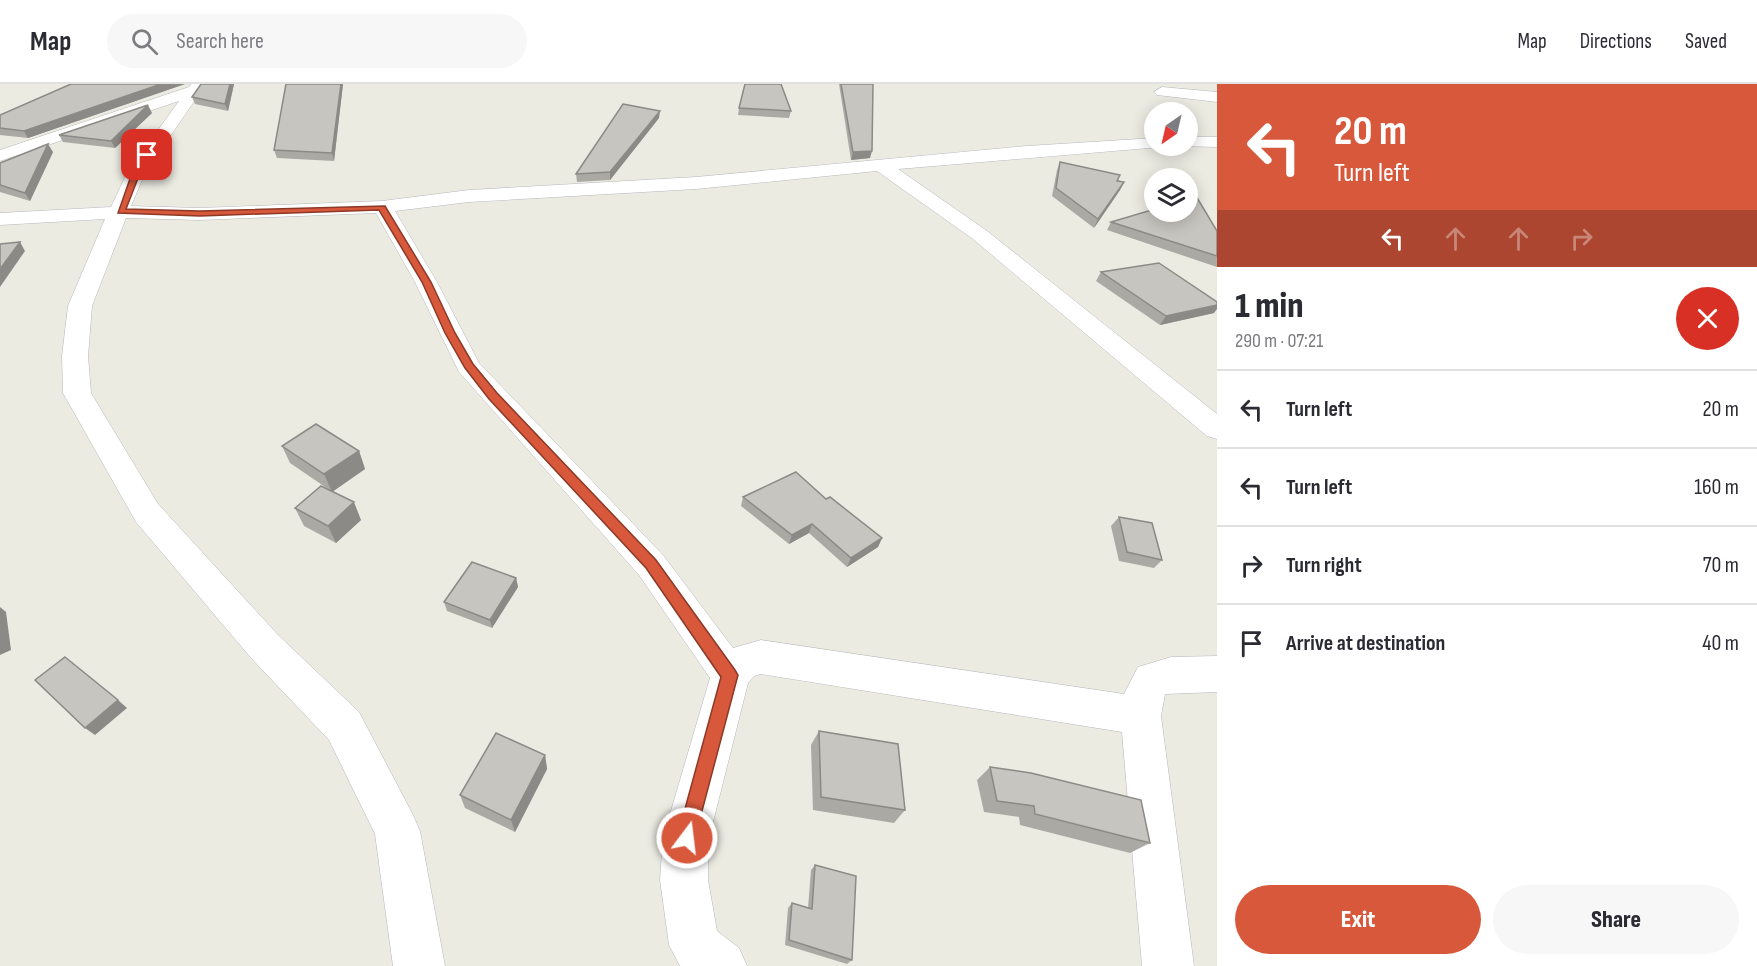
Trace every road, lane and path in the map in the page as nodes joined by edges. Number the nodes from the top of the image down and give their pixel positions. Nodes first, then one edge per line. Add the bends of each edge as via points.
1 (196, 88) edge
2 (1160, 88) edge
3 (1217, 98) edge
4 (1164, 102) edge
5 (1198, 139) edge
6 (1217, 142) edge
7 (1144, 143) edge
8 (0, 156) edge
9 (880, 165) junction
10 (382, 207) junction
11 (121, 212) junction
12 (0, 219) edge
13 (1210, 413) edge
14 (1217, 674) edge
15 (730, 675) junction
16 (1141, 716) junction
17 (1174, 963) edge
18 (419, 966) edge
19 (721, 966) edge

1 - 8 street
1 - 11 street via 136,173
2 - 3 street
2 - 4 street
5 - 6 street
7 - 9 street
9 - 10 street via 696,183 469,195
9 - 13 street via 980,235
10 - 11 street via 200,214
10 - 15 street via 426,282 468,366 651,564
11 - 12 street
11 - 18 street via 80,306 75,356 77,393 147,513 265,646 344,726 397,831
14 - 16 street via 1172,675 1152,680 1144,692
15 - 16 street via 742,662 760,657
15 - 19 street via 687,838 684,880 694,945
16 - 17 street

